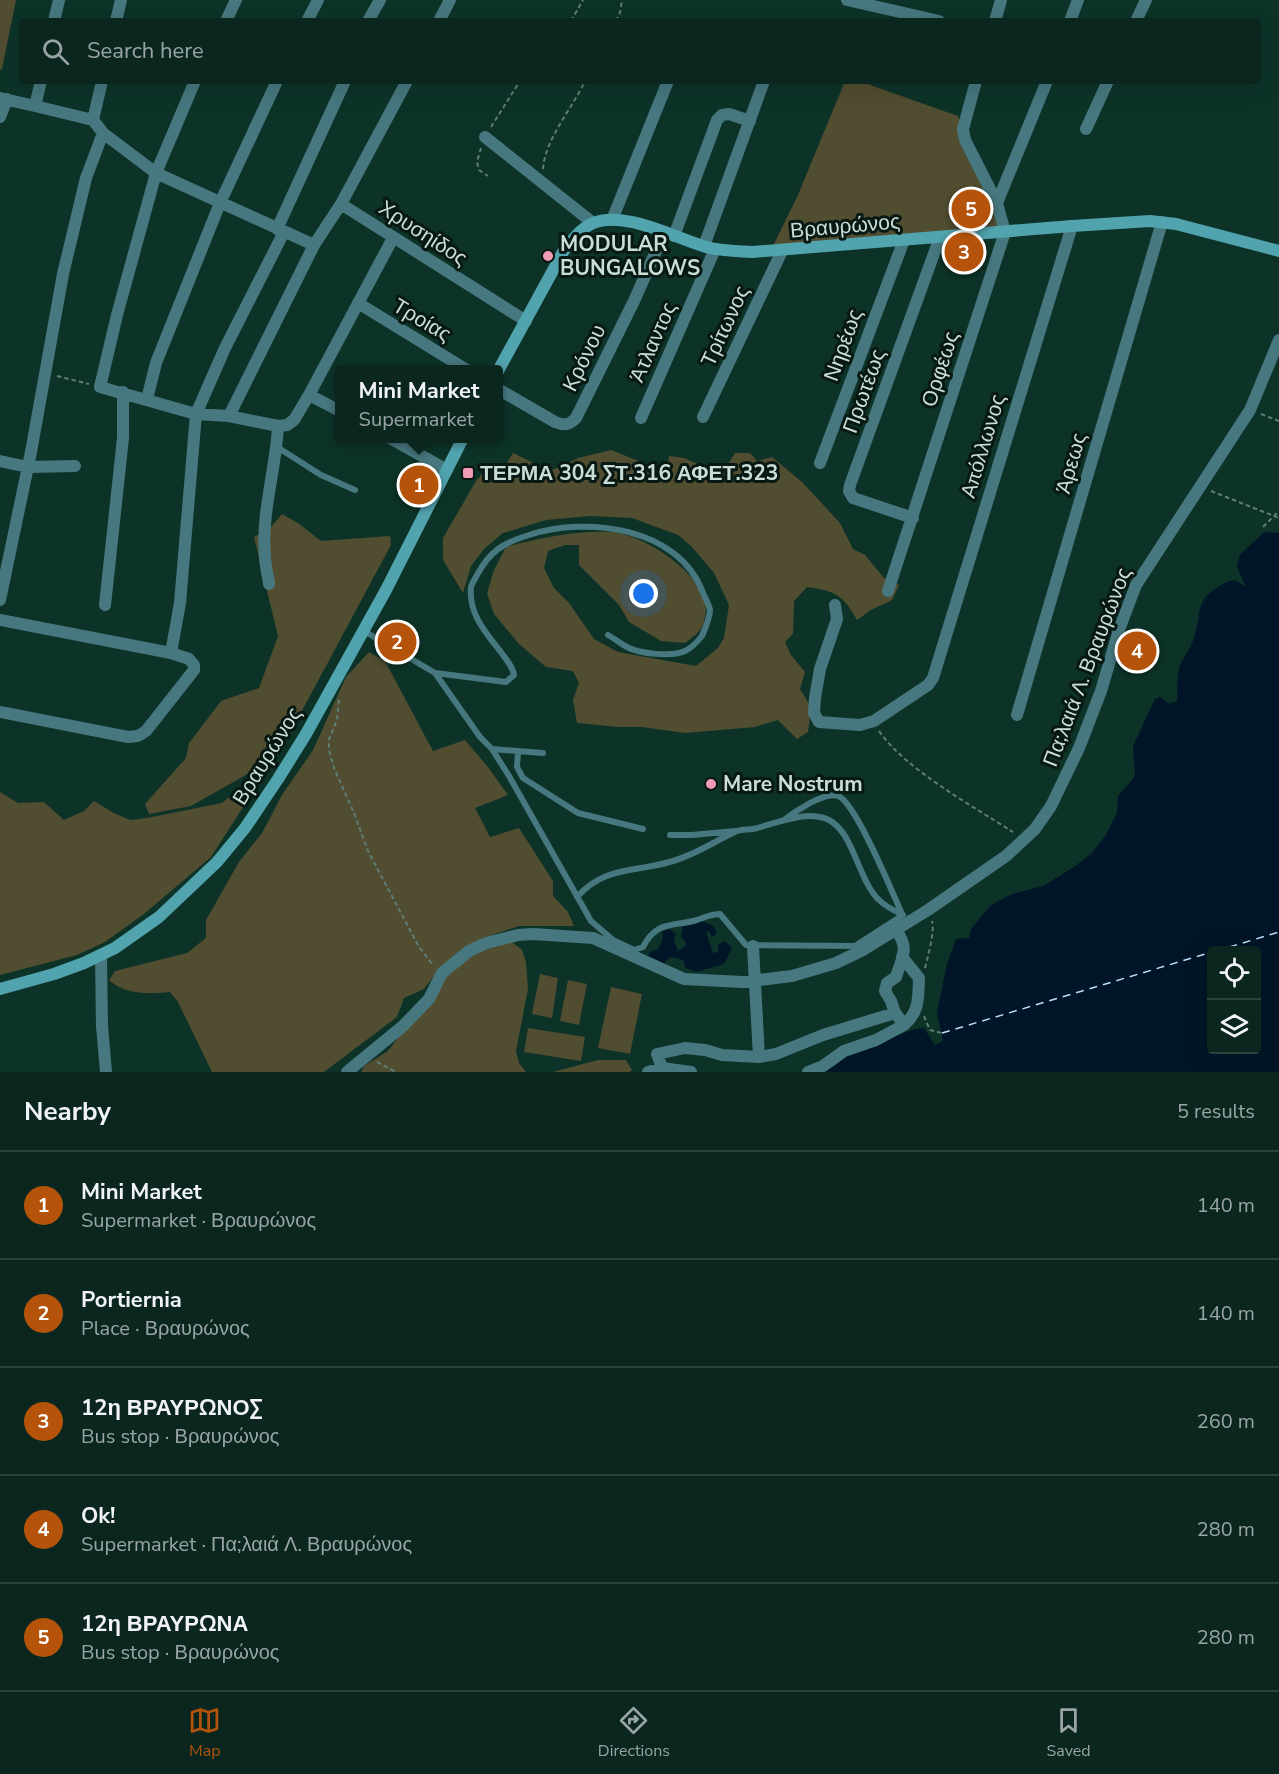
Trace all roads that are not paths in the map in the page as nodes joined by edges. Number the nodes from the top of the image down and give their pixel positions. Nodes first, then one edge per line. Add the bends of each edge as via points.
1 (59, 0) edge
2 (121, 0) edge
3 (236, 0) edge
4 (318, 0) edge
5 (380, 0) edge
6 (450, 0) edge
7 (847, 0) edge
8 (1001, 0) edge
9 (1078, 0) edge
10 (1146, 0) edge
11 (55, 18) edge
12 (117, 18) edge
13 (227, 18) edge
14 (309, 18) edge
15 (370, 18) edge
16 (441, 18) edge
17 (926, 18) edge
18 (996, 18) edge
19 (1072, 18) edge
20 (1137, 18) edge
21 (40, 84) edge
22 (101, 84) edge
23 (194, 84) edge
24 (276, 84) edge
25 (344, 84) edge
26 (405, 84) edge
27 (667, 84) edge
28 (763, 84) edge
29 (975, 84) edge
30 (1046, 84) edge
31 (1107, 84) edge
32 (4, 99) edge
33 (35, 106) junction
34 (0, 117) edge
35 (93, 120) junction
36 (750, 121) junction
37 (1086, 129) dead end
38 (103, 133) junction
39 (485, 137) dead end
40 (156, 173) junction
41 (220, 203) junction
42 (997, 203) junction
43 (341, 204) junction
44 (612, 220) junction
45 (1162, 222) junction
46 (593, 223) junction
47 (1072, 225) junction
48 (281, 230) junction
49 (1005, 232) junction
50 (669, 235) junction
51 (940, 237) junction
52 (393, 238) junction
53 (904, 240) junction
54 (314, 245) junction
55 (709, 247) junction
56 (782, 251) junction
57 (1279, 251) edge
58 (358, 303) junction
59 (525, 321) junction
60 (1279, 340) edge
61 (459, 365) edge
62 (501, 365) edge
63 (123, 392) junction
64 (503, 392) edge
65 (309, 395) junction
66 (147, 399) junction
67 (335, 409) edge
68 (196, 414) junction
69 (229, 416) junction
70 (703, 417) dead end
71 (641, 418) dead end
72 (278, 426) junction
73 (399, 443) edge
74 (460, 443) edge
75 (277, 447) junction
76 (0, 461) edge
77 (820, 463) dead end
78 (75, 466) dead end
79 (28, 467) junction
80 (447, 470) junction
81 (355, 490) dead end
82 (913, 518) junction
83 (269, 584) dead end
84 (888, 591) dead end
85 (0, 600) edge
86 (105, 605) dead end
87 (835, 605) dead end
88 (0, 620) edge
89 (364, 631) junction
90 (608, 635) dead end
91 (171, 653) junction
92 (435, 673) junction
93 (0, 712) edge
94 (1017, 715) dead end
95 (492, 749) junction
96 (518, 752) junction
97 (543, 753) dead end
98 (782, 821) junction
99 (644, 829) dead end
100 (737, 831) junction
101 (670, 835) dead end
102 (577, 897) junction
103 (906, 918) junction
104 (896, 930) junction
105 (753, 946) junction
106 (101, 956) junction
107 (902, 957) junction
108 (753, 981) junction
109 (0, 988) edge
110 (894, 1011) junction
111 (904, 1024) junction
112 (759, 1057) junction
113 (662, 1068) junction
114 (106, 1072) edge
115 (347, 1072) edge
116 (648, 1072) edge
117 (691, 1072) edge
118 (808, 1072) edge

1 - 11 street
2 - 12 street
3 - 13 street
4 - 14 street
5 - 15 street
6 - 16 street
7 - 17 street
8 - 18 street
9 - 19 street
10 - 20 street
21 - 33 street
22 - 35 street
23 - 40 street
24 - 41 street
25 - 48 street
26 - 43 street
27 - 44 street
28 - 36 street, Άτλαντος
29 - 42 street via 963,129 965,140
30 - 42 street
31 - 37 street
32 - 33 street
32 - 34 street
33 - 35 street
35 - 38 street
36 - 50 street via 729,114 717,120
36 - 55 street, Άτλαντος
38 - 40 street
38 - 79 street via 74,225
39 - 46 street
40 - 41 street
40 - 63 street via 100,387
41 - 48 street
41 - 66 street via 156,363
42 - 49 street
43 - 52 street, Χρυσηίδος
43 - 54 street
44 - 46 main road, Βραυρώνος
44 - 50 main road, Βραυρώνος
45 - 47 main road, Βραυρώνος
45 - 57 main road, Βραυρώνος
45 - 94 street, Άρεως
46 - 59 main road via 574,237 563,252
47 - 49 main road, Βραυρώνος
47 - 87 street, Απόλλωνος via 928,685 874,721 860,725 819,722 814,713 820,669 837,619
48 - 54 street
48 - 68 street
49 - 51 main road, Βραυρώνος
49 - 82 street, Ορφέως
50 - 55 main road, Βραυρώνος
50 - 64 street, Κρόνου via 571,424 555,422
51 - 53 main road, Βραυρώνος
51 - 82 street, Πρωτέως via 849,491 853,498
52 - 58 street
52 - 59 street, Χρυσηίδος
53 - 56 main road, Βραυρώνος
53 - 77 street, Νηρέως
54 - 69 street
55 - 56 main road, Βραυρώνος
55 - 71 street, Άτλαντος
56 - 70 street, Τρίτωνος
58 - 61 street, Τροίας
58 - 65 street
59 - 62 main road
60 - 103 street, Πα;λαιά Λ. Βραυρώνος via 1250,410 1136,585 1101,691 1051,806 1035,829 1006,856 928,910
63 - 66 street
63 - 86 street via 123,438
65 - 67 street
65 - 72 street via 294,420
66 - 68 street
68 - 69 street
68 - 91 street via 180,603
69 - 72 street
72 - 75 street
73 - 80 street
74 - 80 main road, Βραυρώνος
75 - 81 lane via 321,475
75 - 83 street via 264,555
76 - 79 street
78 - 79 street
79 - 85 street
80 - 89 main road, Βραυρώνος
82 - 84 street, Ορφέως
88 - 91 street
89 - 92 lane
89 - 106 main road, Βραυρώνος via 278,779 218,862 159,917
90 - 92 lane via 639,652 685,652 705,631 710,610 699,581 685,562 658,543 631,532 608,528 550,529 500,546 484,562 471,586 473,613 514,675 506,682 496,682
91 - 93 street via 189,660 194,670 138,736
92 - 95 lane
95 - 96 lane
95 - 102 lane
96 - 97 lane
96 - 99 lane via 517,767 523,778 578,813
98 - 100 lane
98 - 103 lane via 815,816 829,820 840,829 879,900
98 - 103 lane via 830,795 845,800
100 - 101 lane
100 - 102 lane via 673,862 598,879
102 - 105 lane via 591,921 613,940 634,950 643,947 647,938 667,924 710,914 720,914 746,945
103 - 104 street, Πα;λαιά Λ. Βραυρώνος
103 - 105 lane via 855,946
104 - 107 street via 904,940
104 - 108 street, Πα;λαιά Λ. Βραυρώνος via 836,963 792,976
105 - 108 street
106 - 109 main road, Βραυρώνος
106 - 114 street
107 - 110 street via 896,977 887,983 885,991
107 - 111 street via 919,978 916,1011
108 - 112 street
108 - 115 street, Πα;λαιά Λ. Βραυρώνος via 684,979 593,938 518,935 469,951 442,973 429,999 403,1026
110 - 111 street
110 - 112 street
111 - 118 street
112 - 113 street via 685,1048 657,1054
113 - 116 street
113 - 117 street

